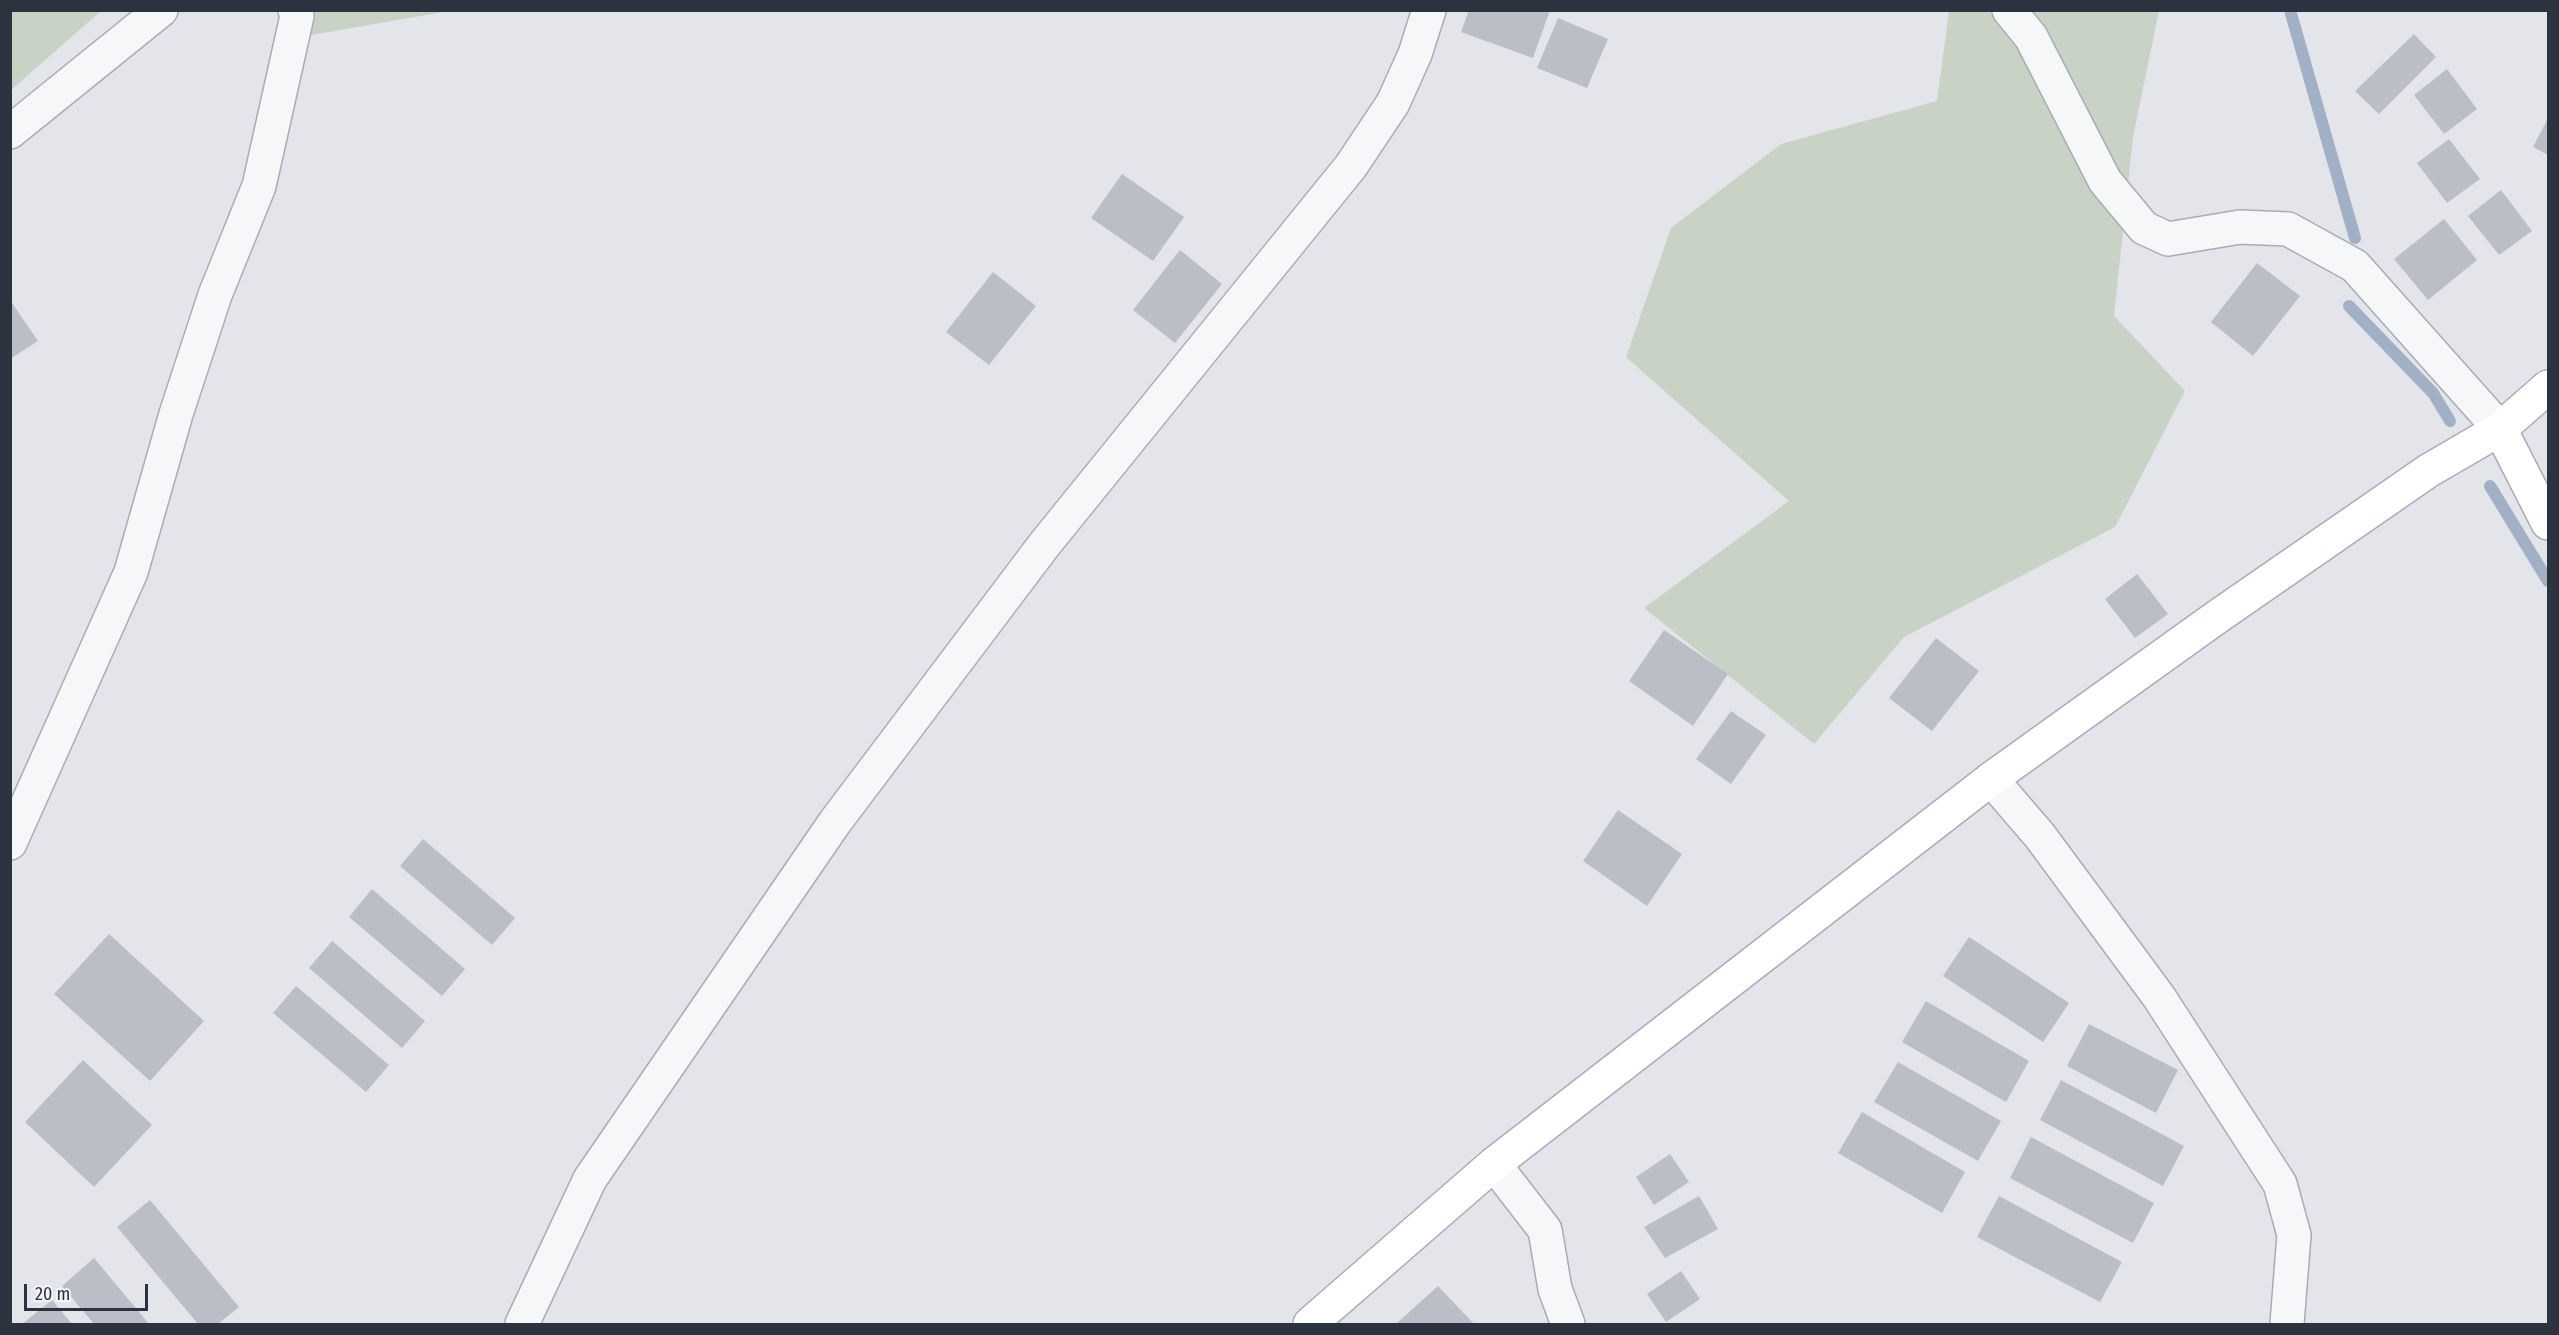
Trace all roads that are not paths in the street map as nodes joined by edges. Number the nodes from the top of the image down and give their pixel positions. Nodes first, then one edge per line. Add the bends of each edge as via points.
1 (161, 10) edge
2 (295, 10) edge
3 (1429, 10) edge
4 (2009, 10) edge
5 (10, 132) edge
6 (2548, 387) edge
7 (2500, 429) junction
8 (2548, 523) edge
9 (1991, 779) junction
10 (10, 843) edge
11 (1494, 1164) junction
12 (522, 1324) edge
13 (1310, 1324) edge
14 (1568, 1324) edge
15 (2287, 1324) edge

1 - 5 street
2 - 10 street via 297,16 259,186 190,371 131,572
3 - 12 street via 1393,103 1351,166 1044,545 835,822 590,1179
4 - 7 street via 2031,37 2105,181 2144,228 2168,239 2240,227 2288,229 2355,266
6 - 7 street
7 - 8 street
7 - 9 street via 2419,477
9 - 11 street
9 - 15 street via 2040,836 2159,997 2280,1184 2294,1235
11 - 13 street
11 - 14 street via 1545,1230 1555,1289

